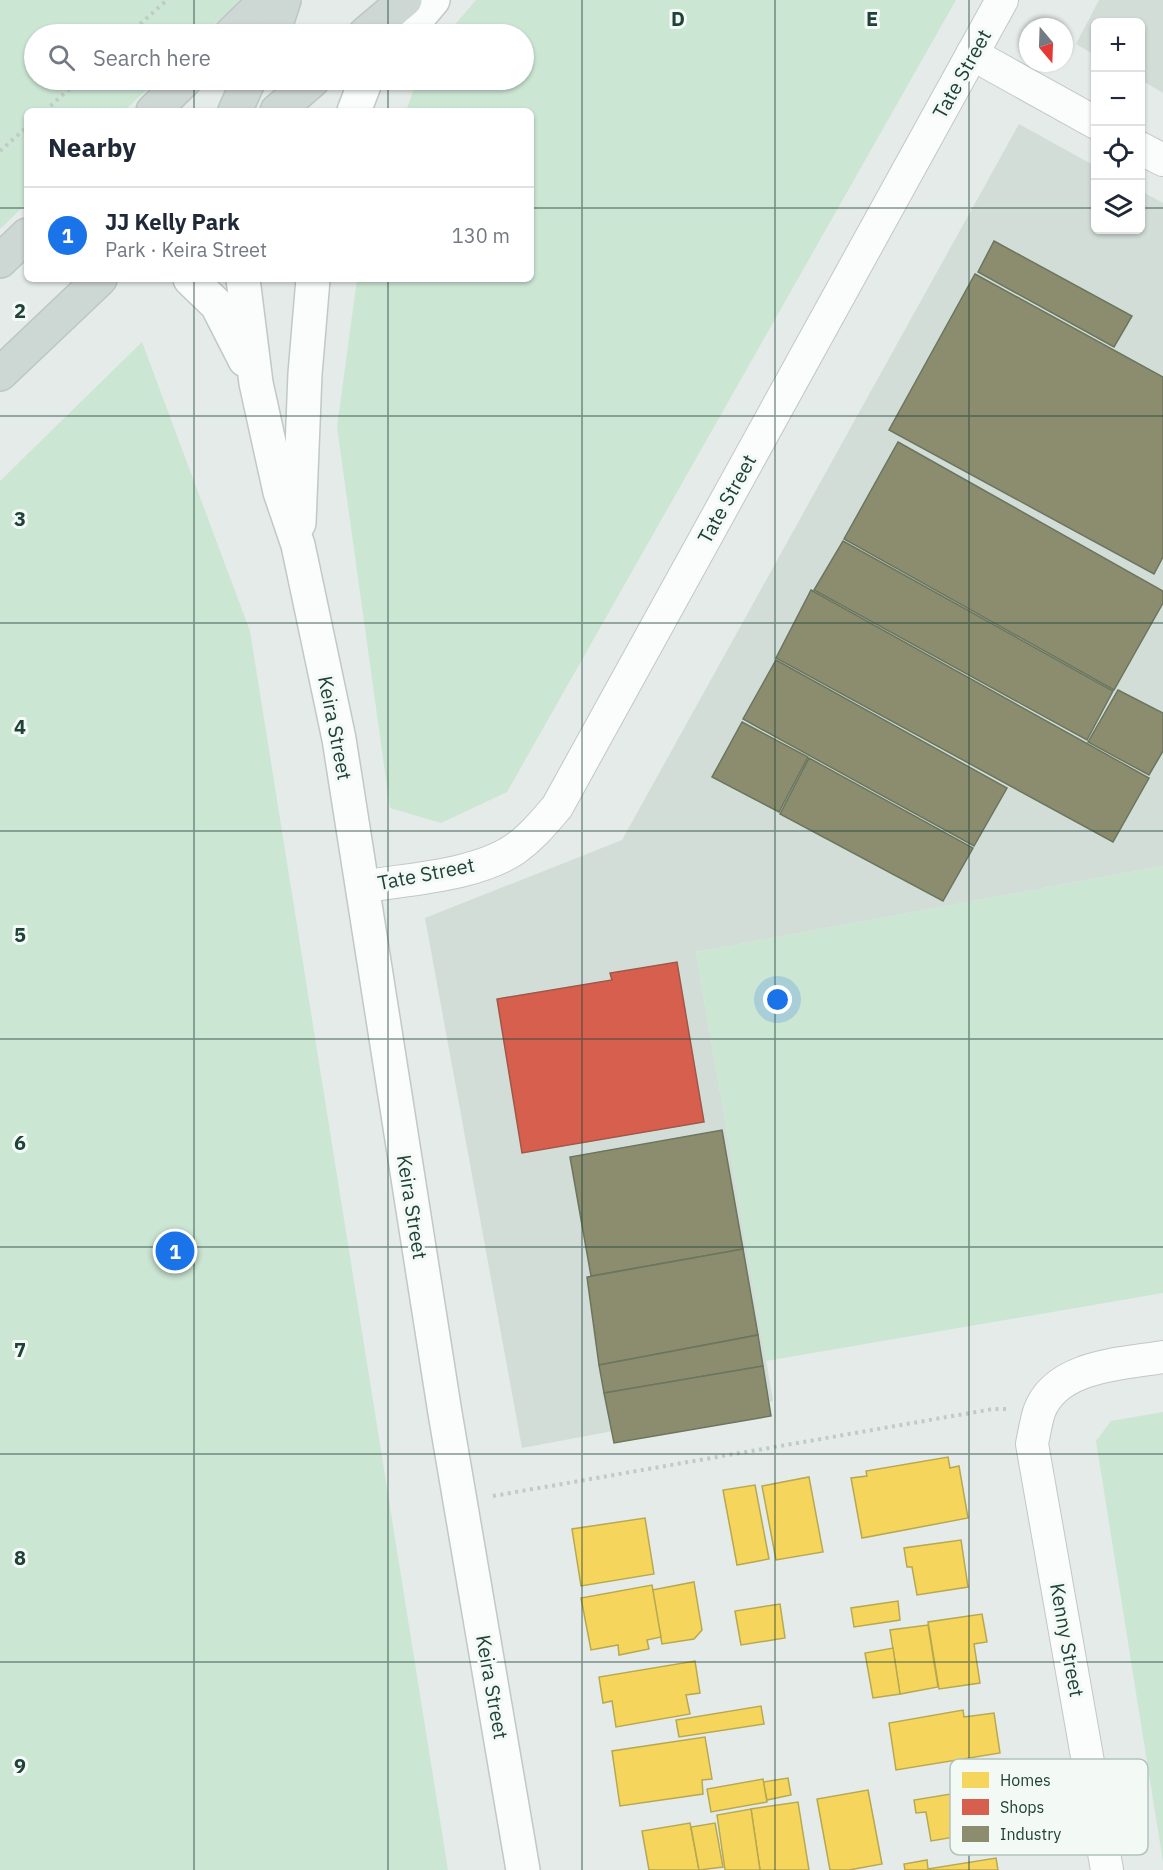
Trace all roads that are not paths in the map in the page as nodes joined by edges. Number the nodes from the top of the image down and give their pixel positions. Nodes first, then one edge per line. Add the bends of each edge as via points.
1 (266, 0) edge
2 (284, 0) edge
3 (405, 0) edge
4 (433, 0) edge
5 (1002, 0) edge
6 (241, 24) edge
7 (276, 24) edge
8 (377, 24) edge
9 (413, 24) edge
10 (972, 54) junction
11 (175, 90) edge
12 (244, 90) edge
13 (301, 90) edge
14 (362, 90) edge
15 (156, 108) edge
16 (236, 108) edge
17 (280, 108) edge
18 (355, 108) edge
19 (1091, 121) edge
20 (1145, 151) edge
21 (1163, 160) edge
22 (24, 238) edge
23 (0, 261) edge
24 (97, 282) edge
25 (193, 282) edge
26 (243, 282) edge
27 (313, 282) edge
28 (0, 374) edge
29 (256, 383) junction
30 (298, 545) junction
31 (362, 887) junction
32 (1163, 1357) edge
33 (1087, 1759) edge
34 (1104, 1855) edge
35 (523, 1870) edge
36 (1107, 1870) edge

1 - 6 main road
2 - 7 main road
3 - 8 main road
4 - 9 main road
5 - 10 street, Tate Street
10 - 19 street
10 - 31 street, Tate Street via 557,807 538,830 513,850 481,864
11 - 15 main road
12 - 16 main road
13 - 17 main road
14 - 18 main road
20 - 21 street
22 - 23 main road
24 - 28 main road
25 - 29 main road, Keira Street via 217,305
26 - 29 main road, Keira Street
27 - 30 main road, Keira Street via 304,374
29 - 30 main road, Keira Street via 280,492
30 - 31 main road, Keira Street via 339,740
31 - 35 main road, Keira Street
32 - 33 street, Kenny Street via 1095,1369 1060,1383 1040,1410 1032,1444
34 - 36 street, Kenny Street

